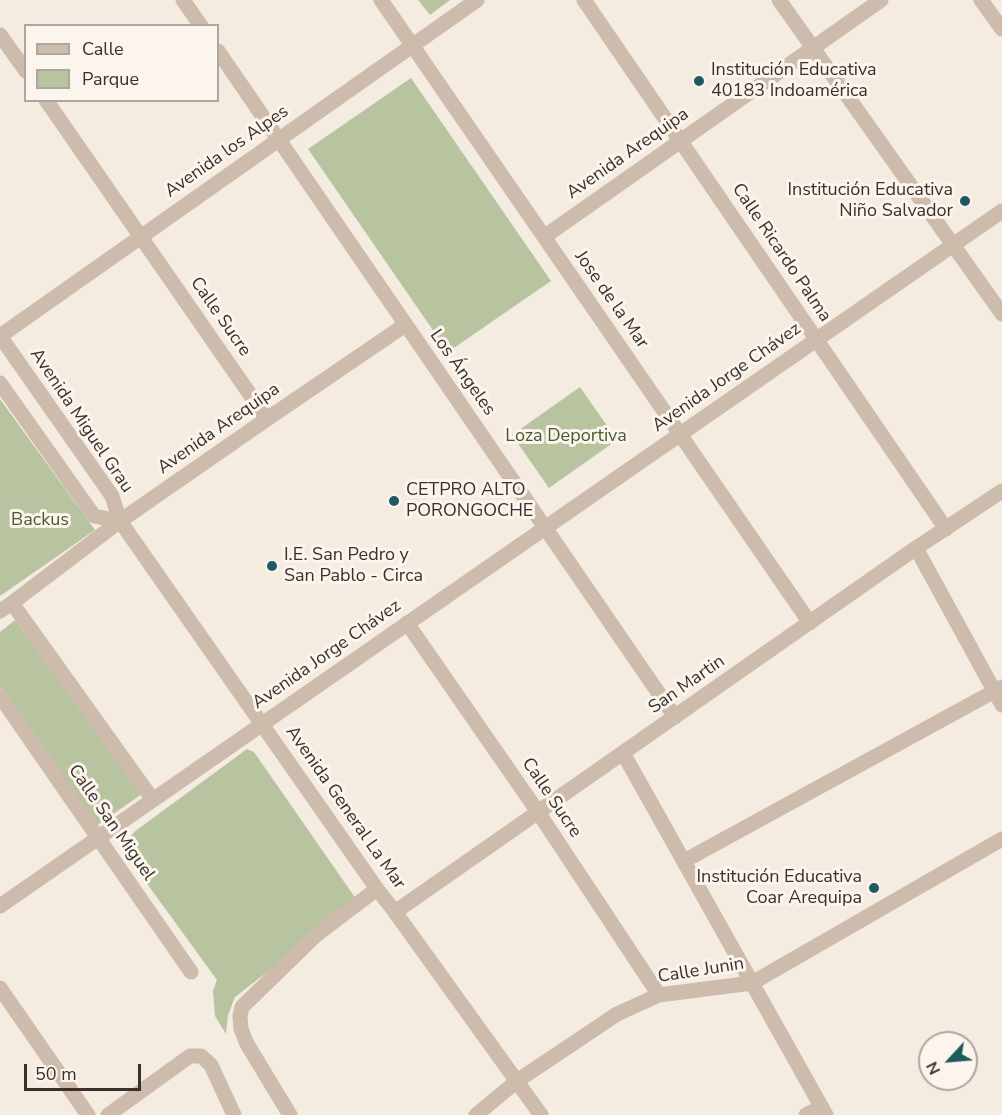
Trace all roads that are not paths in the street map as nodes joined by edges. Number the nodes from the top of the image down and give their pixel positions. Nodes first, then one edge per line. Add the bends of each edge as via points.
1 (183, 0) edge
2 (381, 0) edge
3 (477, 0) edge
4 (584, 0) edge
5 (779, 0) edge
6 (881, 0) edge
7 (981, 0) edge
8 (200, 24) edge
9 (1002, 29) edge
10 (0, 35) edge
11 (412, 46) junction
12 (813, 48) junction
13 (219, 52) edge
14 (24, 68) edge
15 (47, 102) edge
16 (278, 140) junction
17 (680, 141) junction
18 (1002, 211) edge
19 (141, 237) junction
20 (544, 237) junction
21 (953, 245) junction
22 (1002, 314) edge
23 (405, 325) junction
24 (0, 336) edge
25 (817, 340) junction
26 (0, 383) edge
27 (267, 419) junction
28 (680, 434) junction
29 (1002, 490) edge
30 (120, 521) junction
31 (545, 528) junction
32 (946, 529) junction
33 (916, 549) junction
34 (6, 607) edge
35 (407, 623) junction
36 (810, 623) junction
37 (998, 689) edge
38 (0, 696) edge
39 (1002, 705) edge
40 (675, 717) junction
41 (262, 725) junction
42 (623, 753) junction
43 (153, 800) junction
44 (538, 812) junction
45 (98, 838) junction
46 (1002, 839) edge
47 (684, 861) junction
48 (377, 889) junction
49 (0, 906) edge
50 (395, 912) junction
51 (191, 972) dead end
52 (752, 983) junction
53 (0, 988) edge
54 (659, 995) junction
55 (517, 1081) junction
56 (824, 1111) edge
57 (88, 1115) edge
58 (108, 1115) edge
59 (234, 1115) edge
60 (290, 1115) edge
61 (476, 1115) edge
62 (541, 1115) edge
63 (806, 1115) edge

1 - 8 street
2 - 11 street, Jose de la Mar
3 - 11 street, Avenida los Alpes
4 - 17 street, Calle Ricardo Palma
5 - 12 street
6 - 12 street, Avenida Arequipa
7 - 9 street
10 - 14 street
11 - 16 street, Avenida los Alpes
11 - 20 street, Jose de la Mar
12 - 17 street, Avenida Arequipa
12 - 21 street
13 - 16 street, Los Ángeles
15 - 19 street, Calle Sucre
16 - 19 street, Avenida los Alpes
16 - 23 street, Los Ángeles
17 - 20 street, Avenida Arequipa
17 - 25 street, Calle Ricardo Palma
18 - 21 street, Avenida Jorge Chávez
19 - 24 street, Avenida los Alpes
19 - 27 street, Calle Sucre
20 - 28 street, Jose de la Mar
21 - 22 street
21 - 25 street, Avenida Jorge Chávez
23 - 27 street, Avenida Arequipa
23 - 31 street, Los Ángeles
24 - 30 street, Avenida Miguel Grau via 112,496
25 - 28 street, Avenida Jorge Chávez
25 - 32 street, Calle Ricardo Palma
26 - 30 street, Avenida Miguel Grau via 94,516
27 - 30 street, Avenida Arequipa
28 - 31 street, Avenida Jorge Chávez
28 - 36 street, Jose de la Mar
29 - 32 street, San Martin
30 - 34 street, Avenida Arequipa
30 - 41 street, Avenida General La Mar
31 - 35 street, Avenida Jorge Chávez
31 - 40 street, Los Ángeles
32 - 33 street, San Martin
33 - 36 street, San Martin
33 - 37 street
34 - 43 street
35 - 41 street, Avenida Jorge Chávez
35 - 44 street, Calle Sucre
36 - 40 street, San Martin
37 - 39 street
37 - 47 street
38 - 45 street, Calle San Miguel
40 - 42 street, San Martin
41 - 43 street, Avenida Jorge Chávez
41 - 48 street, Avenida General La Mar
42 - 44 street, San Martin
42 - 47 street
43 - 45 street, Avenida Jorge Chávez
44 - 50 street, San Martin
44 - 54 street, Calle Sucre
45 - 49 street, Avenida Jorge Chávez
45 - 51 street, Calle San Miguel
46 - 52 street, Calle Junin
47 - 52 street
48 - 50 street, Avenida General La Mar
48 - 60 street via 316,935 242,1007 241,1029 247,1044
50 - 55 street, Avenida General La Mar
52 - 54 street, Calle Junin
52 - 56 street
53 - 57 street
54 - 55 street, Calle Junin via 616,1014
55 - 61 street, Calle Junin
55 - 62 street, Avenida General La Mar
56 - 63 street
58 - 59 street via 190,1056 201,1056 211,1065

